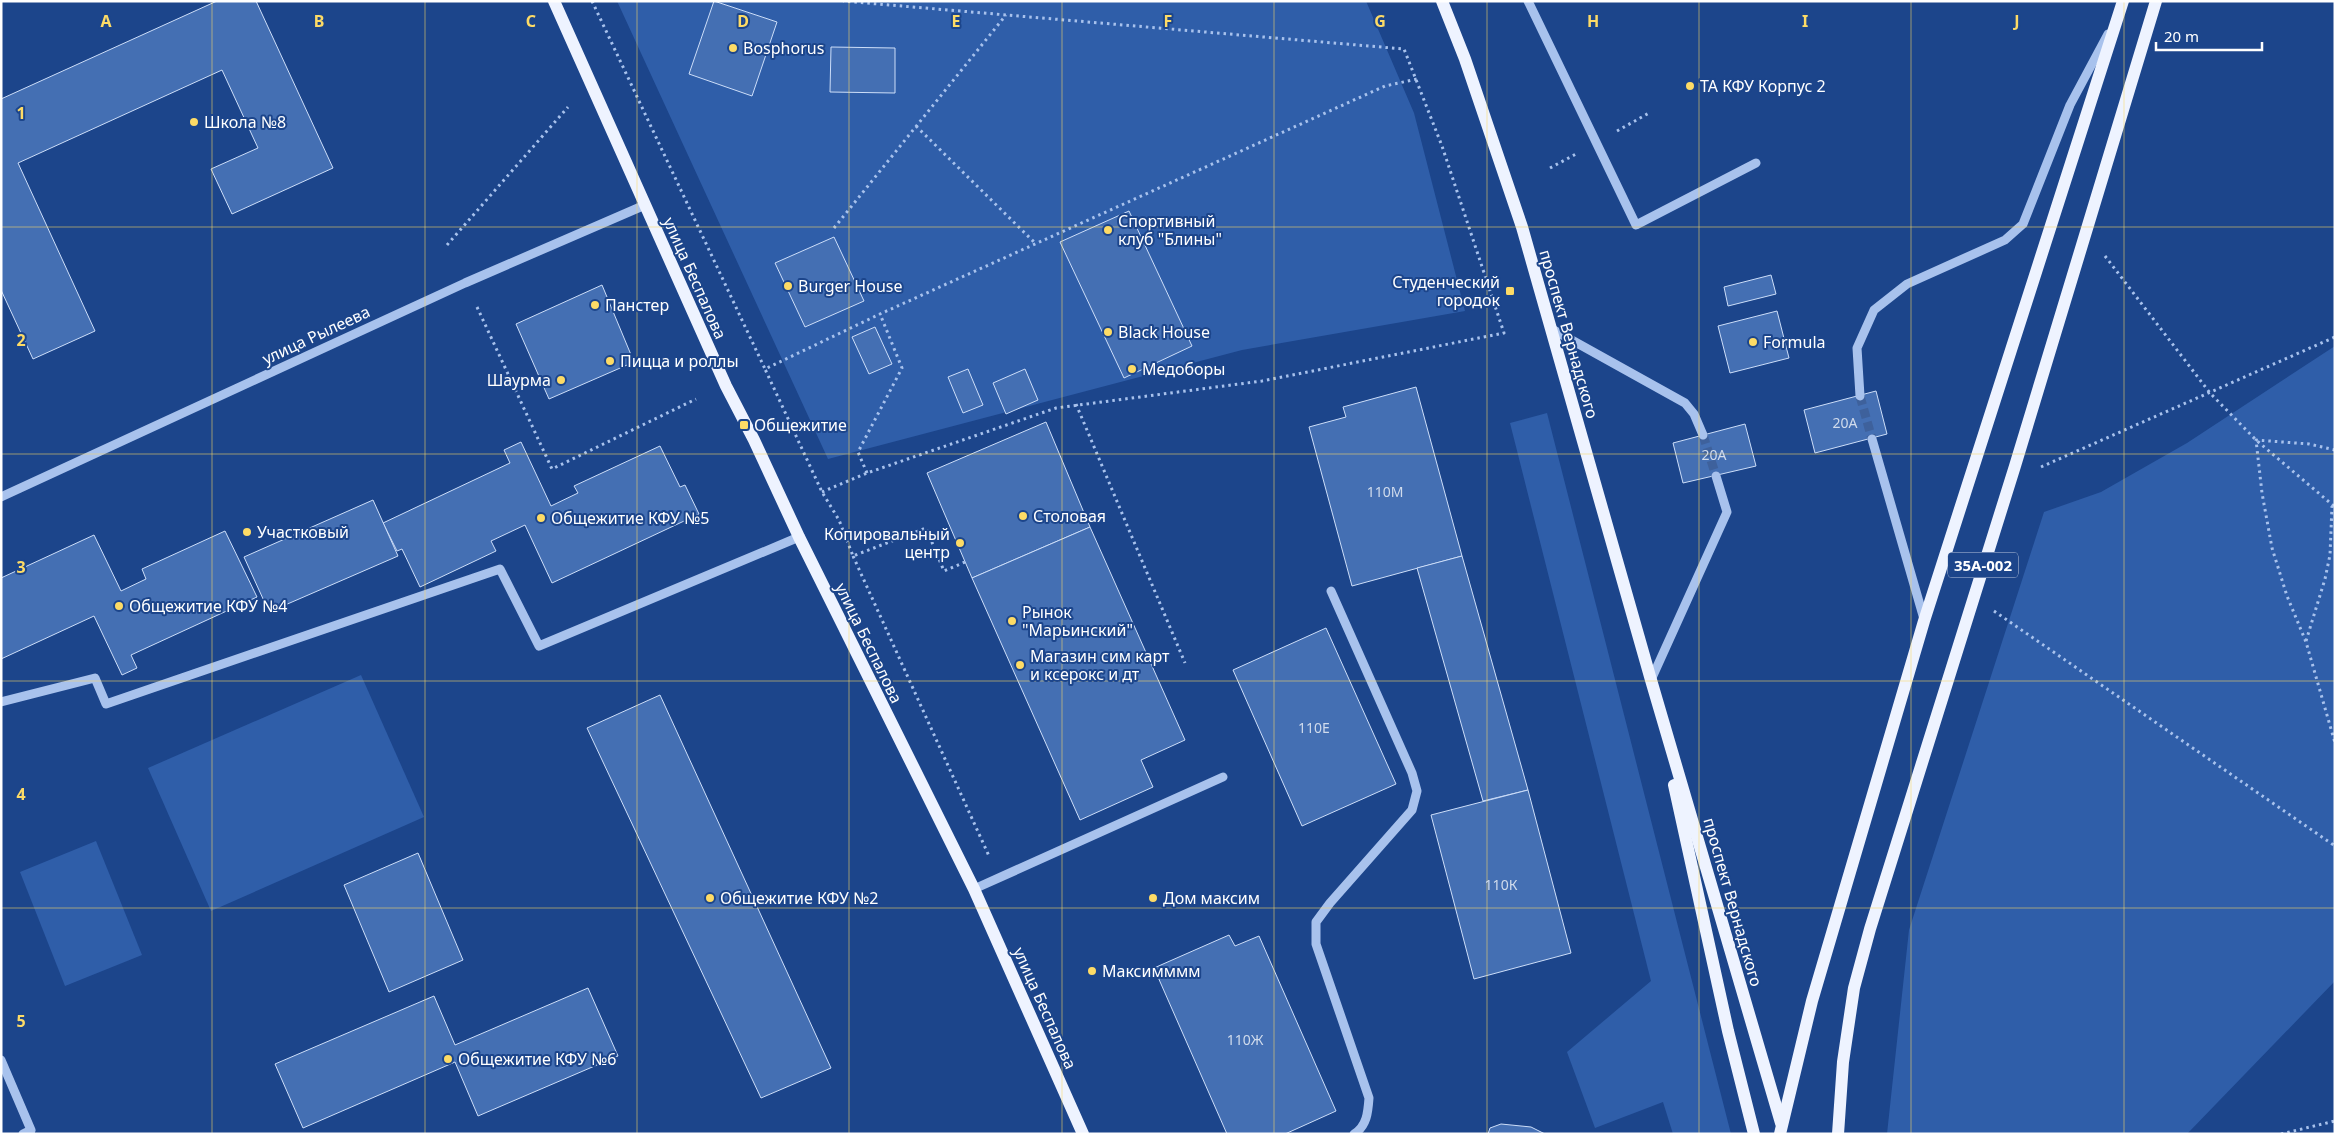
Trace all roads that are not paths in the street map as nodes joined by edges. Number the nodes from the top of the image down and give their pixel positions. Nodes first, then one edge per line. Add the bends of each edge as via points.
1 (554, 1) edge
2 (1442, 1) edge
3 (1528, 1) edge
4 (2156, 1) edge
5 (2122, 5) edge
6 (1756, 163) dead end
7 (645, 205) junction
8 (1550, 328) junction
9 (1860, 396) tunnel mouth
10 (1703, 435) tunnel mouth
11 (1872, 439) tunnel mouth
12 (1716, 476) tunnel mouth
13 (1, 497) edge
14 (799, 537) junction
15 (1331, 591) dead end
16 (1924, 621) junction
17 (1651, 680) junction
18 (1, 702) edge
19 (1223, 777) dead end
20 (974, 889) junction
21 (1, 1060) edge
22 (1782, 1131) edge
23 (23, 1134) edge
24 (1083, 1134) edge
25 (1354, 1134) edge
26 (1754, 1134) edge
27 (1838, 1134) edge

1 - 7 main road, улица Беспалова
2 - 8 main road, проспект Вернадского via 1522,227
3 - 6 street via 1636,225
4 - 27 main road, 35А-002 via 2015,466 1895,845 1854,988 1843,1062
5 - 9 street via 2070,105 2023,224 2005,240 1907,284 1874,310 1857,348
5 - 16 main road
7 - 13 street, улица Рылеева via 465,283
7 - 14 main road, улица Беспалова via 726,386
8 - 10 street via 1685,403
8 - 17 main road, проспект Вернадского
11 - 16 street
12 - 17 street via 1727,512
14 - 18 street via 539,646 500,569 106,704 95,678
14 - 20 main road, улица Беспалова
15 - 25 street via 1412,773 1417,791 1412,810 1316,922 1316,944 1369,1098 1368,1114 1361,1130
16 - 22 main road via 1812,1000
17 - 22 main road, проспект Вернадского
17 - 26 main road, проспект Вернадского via 1728,1031
19 - 20 street
20 - 24 main road, улица Беспалова
21 - 23 street via 31,1130

